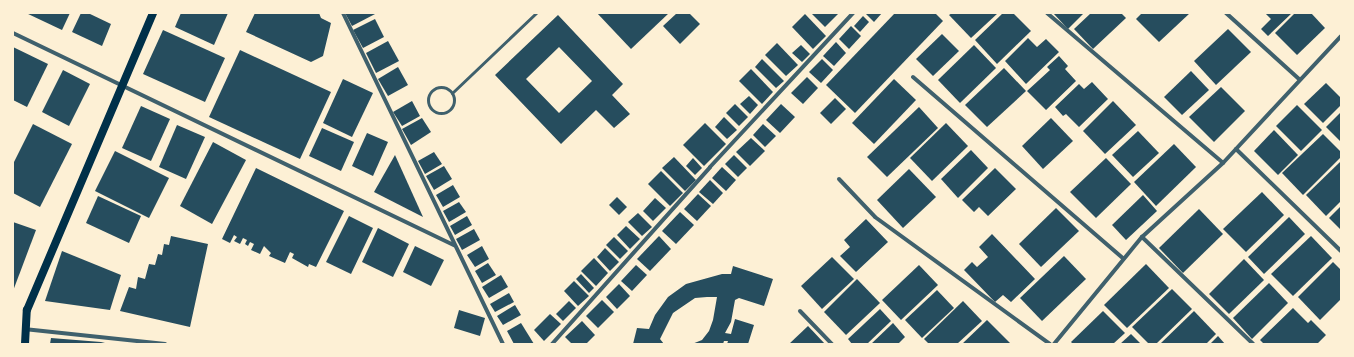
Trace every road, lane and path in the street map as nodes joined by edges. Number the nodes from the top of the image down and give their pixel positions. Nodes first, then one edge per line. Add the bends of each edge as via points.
1 (153, 13) edge
2 (343, 13) edge
3 (536, 13) edge
4 (853, 13) edge
5 (1047, 13) edge
6 (1226, 13) edge
7 (13, 33) edge
8 (1340, 39) edge
9 (913, 77) dead end
10 (1299, 79) junction
11 (121, 86) junction
12 (452, 92) junction
13 (1236, 149) junction
14 (1223, 163) junction
15 (839, 179) dead end
16 (1142, 236) junction
17 (454, 245) junction
18 (1341, 250) edge
19 (1123, 258) junction
20 (800, 311) dead end
21 (24, 329) junction
22 (25, 344) edge
23 (165, 344) edge
24 (503, 344) edge
25 (552, 344) edge
26 (832, 344) edge
27 (1050, 344) edge
28 (1054, 344) edge
29 (1253, 344) edge

1 - 11 main road
2 - 17 street
3 - 12 lane
4 - 25 street via 705,172
5 - 14 street
6 - 10 street
7 - 11 street
8 - 10 street
9 - 19 street
10 - 13 street
11 - 17 street
11 - 21 main road via 27,310
12 - 12 lane via 454,100 447,112 439,113 430,107 429,93 436,88 446,88
13 - 14 street
13 - 18 street
14 - 16 street
15 - 27 street via 875,216
16 - 19 street
16 - 29 street
17 - 24 street
19 - 28 street
20 - 26 street
21 - 22 main road
21 - 23 street

